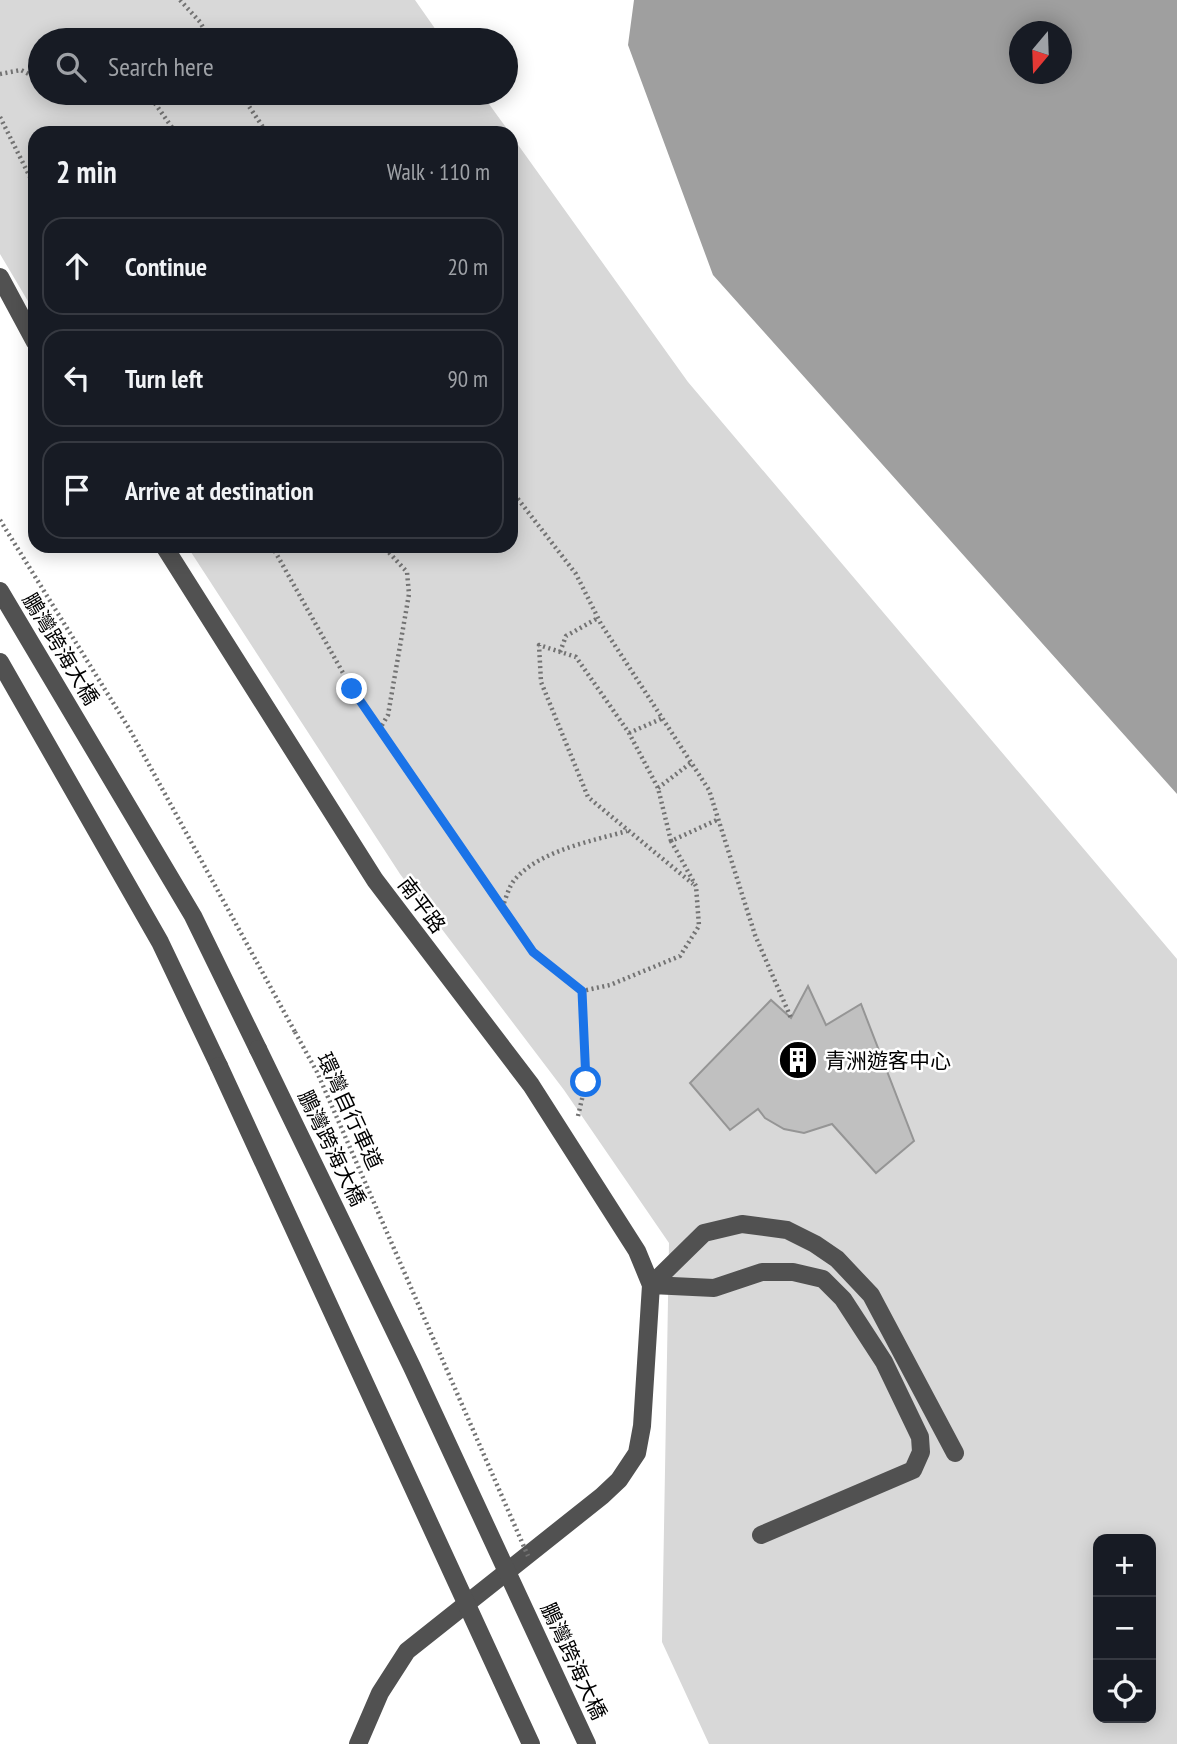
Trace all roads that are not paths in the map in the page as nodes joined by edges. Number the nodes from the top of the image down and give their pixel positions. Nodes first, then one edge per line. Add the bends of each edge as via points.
1 (0, 277) edge
2 (28, 329) edge
3 (168, 553) edge
4 (0, 591) edge
5 (0, 662) edge
6 (651, 1285) junction
7 (955, 1453) dead end
8 (761, 1535) dead end
9 (358, 1744) edge
10 (531, 1744) edge
11 (587, 1744) edge

1 - 2 street
3 - 6 street, 南平路 via 375,880 531,1085 637,1251
4 - 11 street, 鵬灣跨海大橋, bridge via 193,916 412,1367
5 - 10 street, bridge via 160,942
6 - 7 street via 704,1233 742,1224 787,1230 815,1244 872,1295
6 - 8 street via 714,1288 762,1272 793,1272 823,1279 843,1299 884,1362 920,1437 921,1451 913,1470
6 - 9 street via 637,1453 602,1496 407,1651 380,1693

